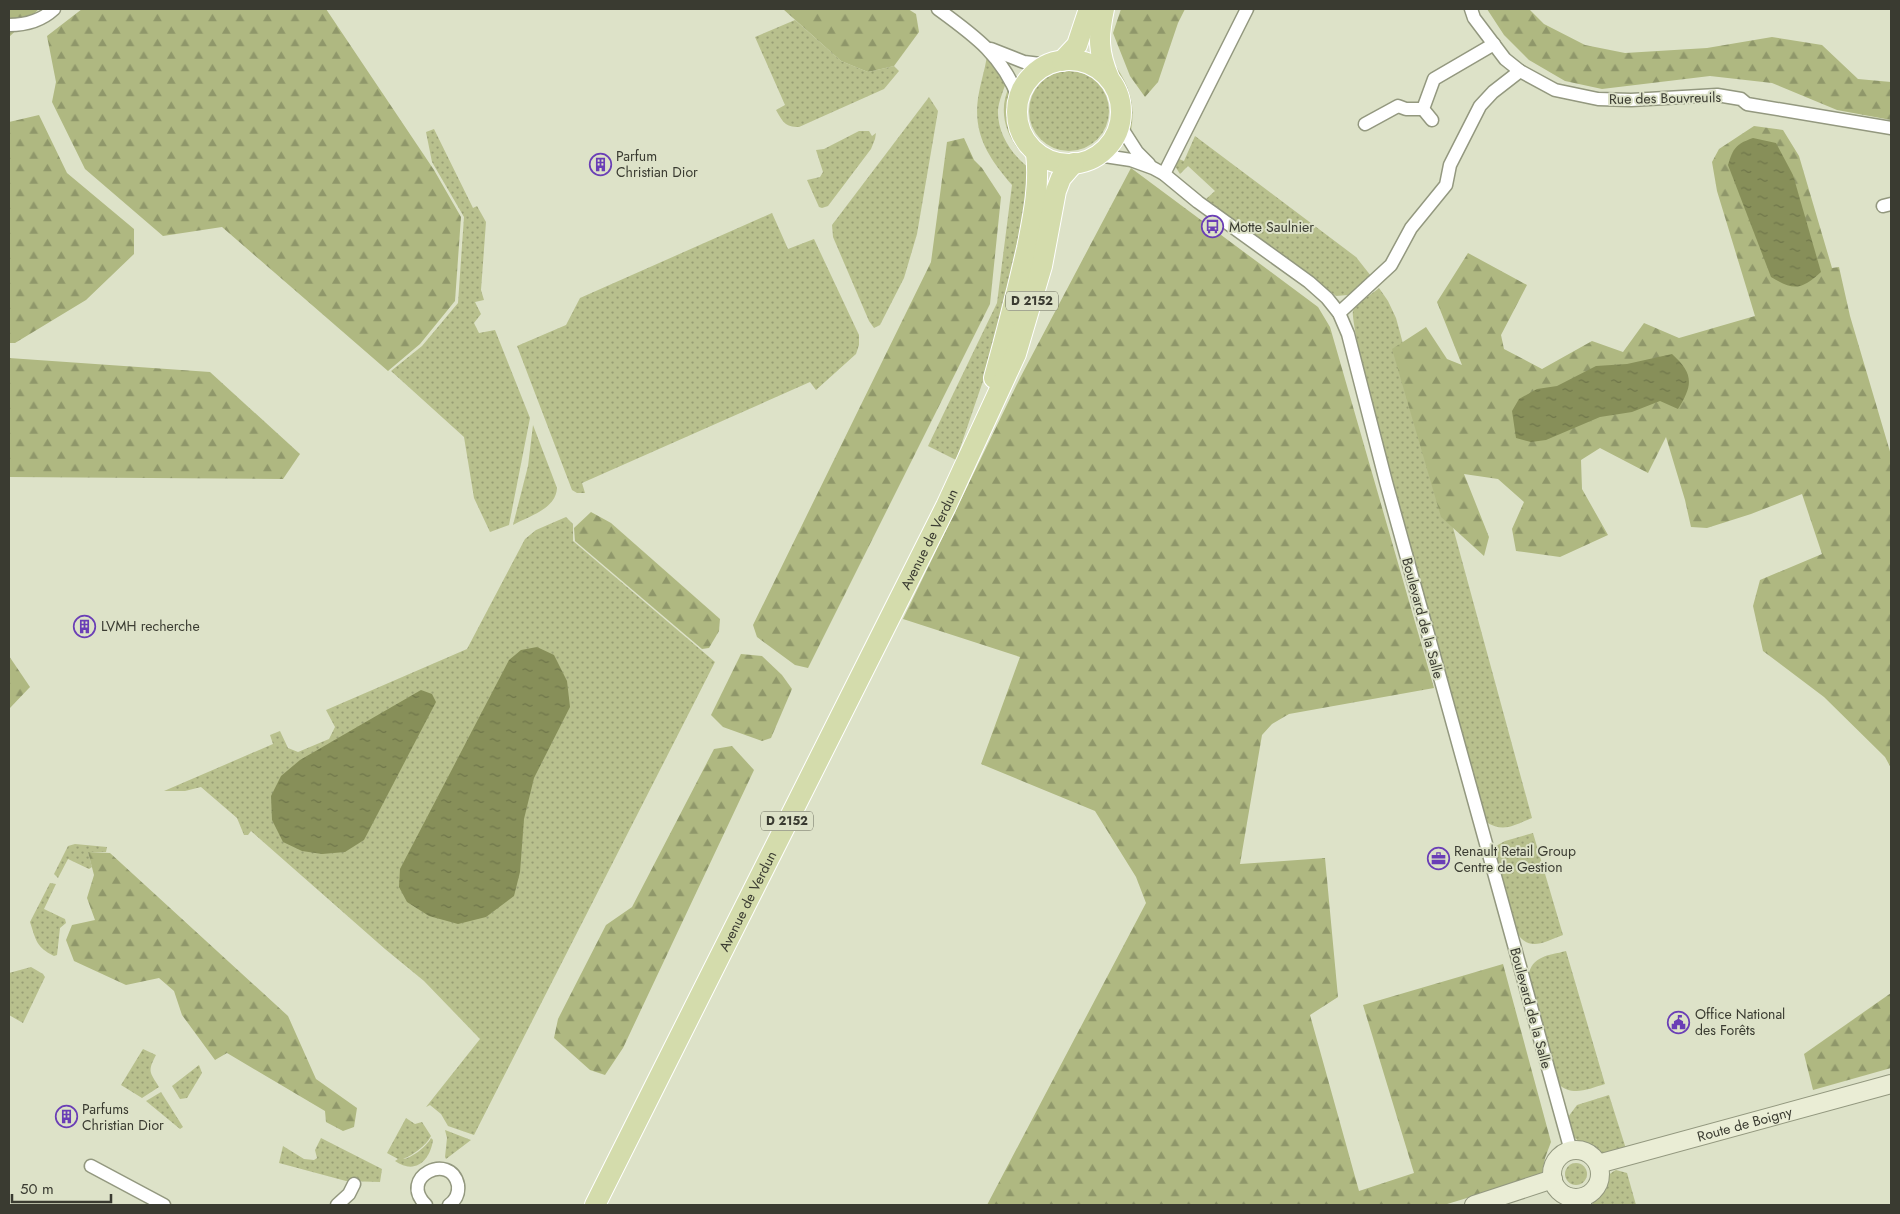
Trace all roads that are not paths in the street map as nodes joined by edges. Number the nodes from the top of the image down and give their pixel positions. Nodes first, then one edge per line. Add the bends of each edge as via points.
1 (54, 9) edge
2 (938, 9) edge
3 (1089, 9) edge
4 (1104, 9) edge
5 (1247, 9) edge
6 (1471, 9) edge
7 (9, 25) edge
8 (1494, 44) junction
9 (989, 48) junction
10 (1055, 63) junction
11 (1520, 71) junction
12 (1109, 78) junction
13 (1019, 99) junction
14 (1423, 109) junction
15 (1432, 120) dead end
16 (1119, 124) junction
17 (1365, 124) dead end
18 (1891, 128) edge
19 (1036, 153) junction
20 (1098, 155) junction
21 (1074, 163) junction
22 (1158, 171) junction
23 (1339, 313) junction
24 (978, 436) junction
25 (1891, 1084) edge
26 (1570, 1151) junction
27 (1598, 1164) junction
28 (91, 1166) dead end
29 (1553, 1179) junction
30 (354, 1184) dead end
31 (1584, 1201) edge
32 (457, 1203) edge
33 (164, 1205) edge
34 (337, 1205) edge
35 (426, 1205) edge
36 (595, 1205) edge
37 (1474, 1205) edge

1 - 7 street via 40,19
2 - 9 street
3 - 10 main road via 1077,45
4 - 12 main road via 1098,38 1102,62
5 - 22 street
6 - 8 street, Rue des Bouvreuils
8 - 11 street, Rue des Bouvreuils
8 - 14 street via 1434,79
9 - 10 street via 1024,62
9 - 13 street via 1011,79
10 - 12 main road via 1076,60 1096,67
10 - 13 main road via 1030,77
11 - 18 street, Rue des Bouvreuils via 1555,90 1598,99 1717,95 1741,99 1747,104
11 - 23 street via 1480,106 1450,165 1446,185 1411,228 1391,265
12 - 16 main road via 1117,91 1121,110
13 - 19 main road via 1016,114 1019,128
14 - 15 street
14 - 17 street via 1398,106
16 - 20 main road via 1106,149
16 - 22 street, Boulevard de la Salle via 1137,152
19 - 21 main road via 1048,160
19 - 24 main road, Avenue de Verdun / D 2152 via 1038,185 1030,234 1015,304
20 - 21 main road via 1083,163
20 - 22 street, Boulevard de la Salle via 1131,160
21 - 24 main road, Avenue de Verdun / D 2152 via 1061,178 1056,191 1042,266 1016,354
22 - 23 street, Boulevard de la Salle via 1309,282
23 - 26 street, Boulevard de la Salle via 1348,334
24 - 36 main road, Avenue de Verdun / D 2152 via 946,506
25 - 27 street, Route de Boigny
26 - 27 street via 1589,1153
26 - 29 street via 1554,1164
27 - 31 street via 1599,1183
28 - 33 street
29 - 31 street via 1561,1192
29 - 37 street
30 - 34 street
32 - 35 street via 457,1181 452,1174 434,1169 419,1182 418,1194

